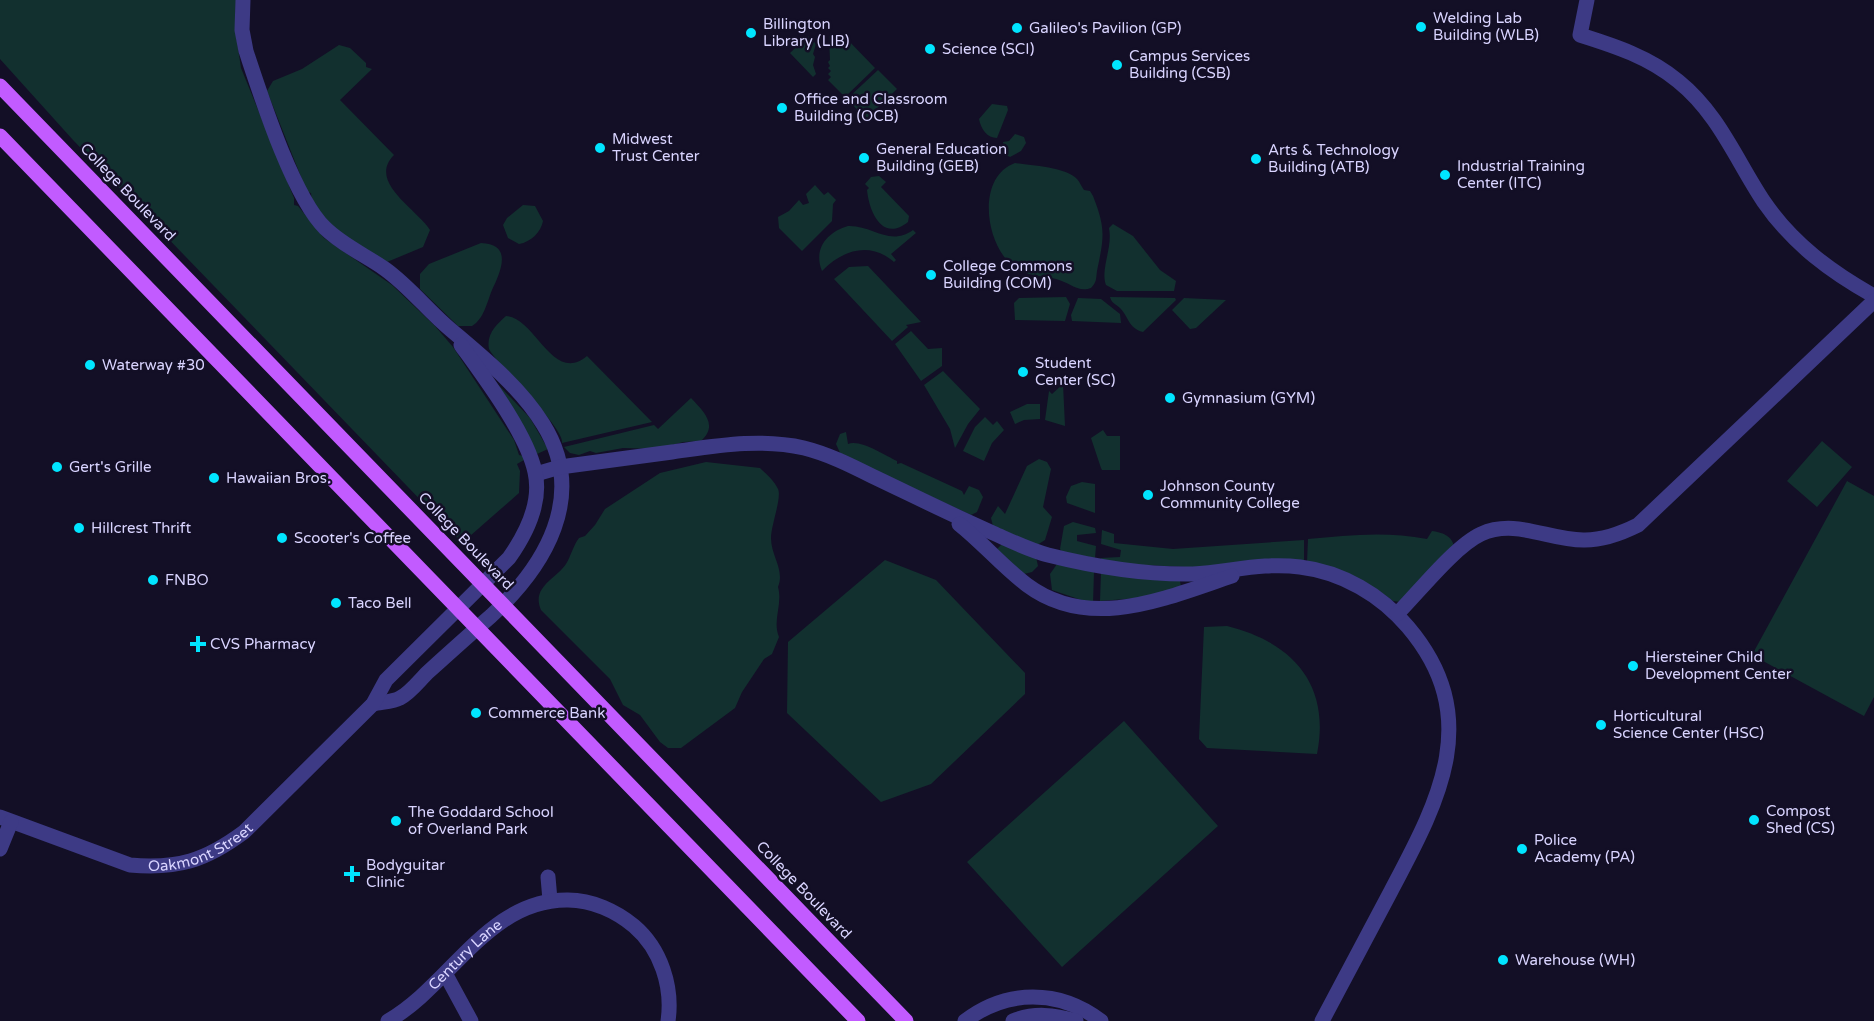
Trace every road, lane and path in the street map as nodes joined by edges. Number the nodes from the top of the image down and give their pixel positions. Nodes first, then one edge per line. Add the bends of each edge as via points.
1 (243, 0) edge
2 (1587, 0) edge
3 (0, 86) edge
4 (0, 136) edge
5 (1874, 296) edge
6 (1874, 301) edge
7 (448, 328) junction
8 (560, 467) junction
9 (536, 474) junction
10 (941, 508) junction
11 (1263, 566) junction
12 (483, 585) junction
13 (502, 605) junction
14 (459, 608) junction
15 (1397, 614) junction
16 (478, 627) junction
17 (374, 704) junction
18 (5, 819) edge
19 (0, 849) edge
20 (548, 877) dead end
21 (550, 900) junction
22 (446, 975) junction
23 (388, 1021) edge
24 (471, 1021) edge
25 (668, 1021) edge
26 (858, 1021) edge
27 (906, 1021) edge
28 (965, 1021) edge
29 (1013, 1021) edge
30 (1076, 1021) edge
31 (1101, 1021) edge
32 (1322, 1021) edge

1 - 7 street via 246,51 305,201 326,229 412,291
2 - 5 street via 1580,35 1647,59 1690,91 1715,119 1764,202 1791,236 1817,260
3 - 12 main road, College Boulevard
4 - 14 main road
6 - 15 street via 1638,525 1605,538 1586,540 1516,528 1480,535 1466,544
7 - 8 street, Oakmont Street via 487,360 531,407 553,444
7 - 9 street via 509,419
8 - 9 street
8 - 10 street via 730,444 785,444 830,456
8 - 13 street, Oakmont Street via 561,491 554,534
9 - 12 street, Oakmont Street via 536,496 528,528 509,558
10 - 11 street via 1039,552 1114,569 1198,574
10 - 11 street via 1029,586 1059,601 1085,607 1108,610 1158,602
11 - 15 street via 1284,565 1330,573 1356,585
12 - 13 main road, College Boulevard
12 - 14 street, Oakmont Street
13 - 16 street, Oakmont Street
13 - 27 main road, College Boulevard
14 - 16 main road
14 - 17 street, Oakmont Street via 386,680
15 - 32 street via 1422,645 1438,674 1448,719 1446,769 1430,815
16 - 17 street, Oakmont Street via 400,698
16 - 26 main road
17 - 18 street, Oakmont Street via 244,832 221,849 186,863 130,865
18 - 19 street, Oakmont Street
20 - 21 street
21 - 22 street, Century Lane via 506,916
21 - 25 street, Century Lane via 598,905 639,930 651,944 665,973 670,1001
22 - 23 street, Century Lane
22 - 24 street
28 - 31 street via 992,1004 1046,996 1064,1000
29 - 30 street via 1045,1015

